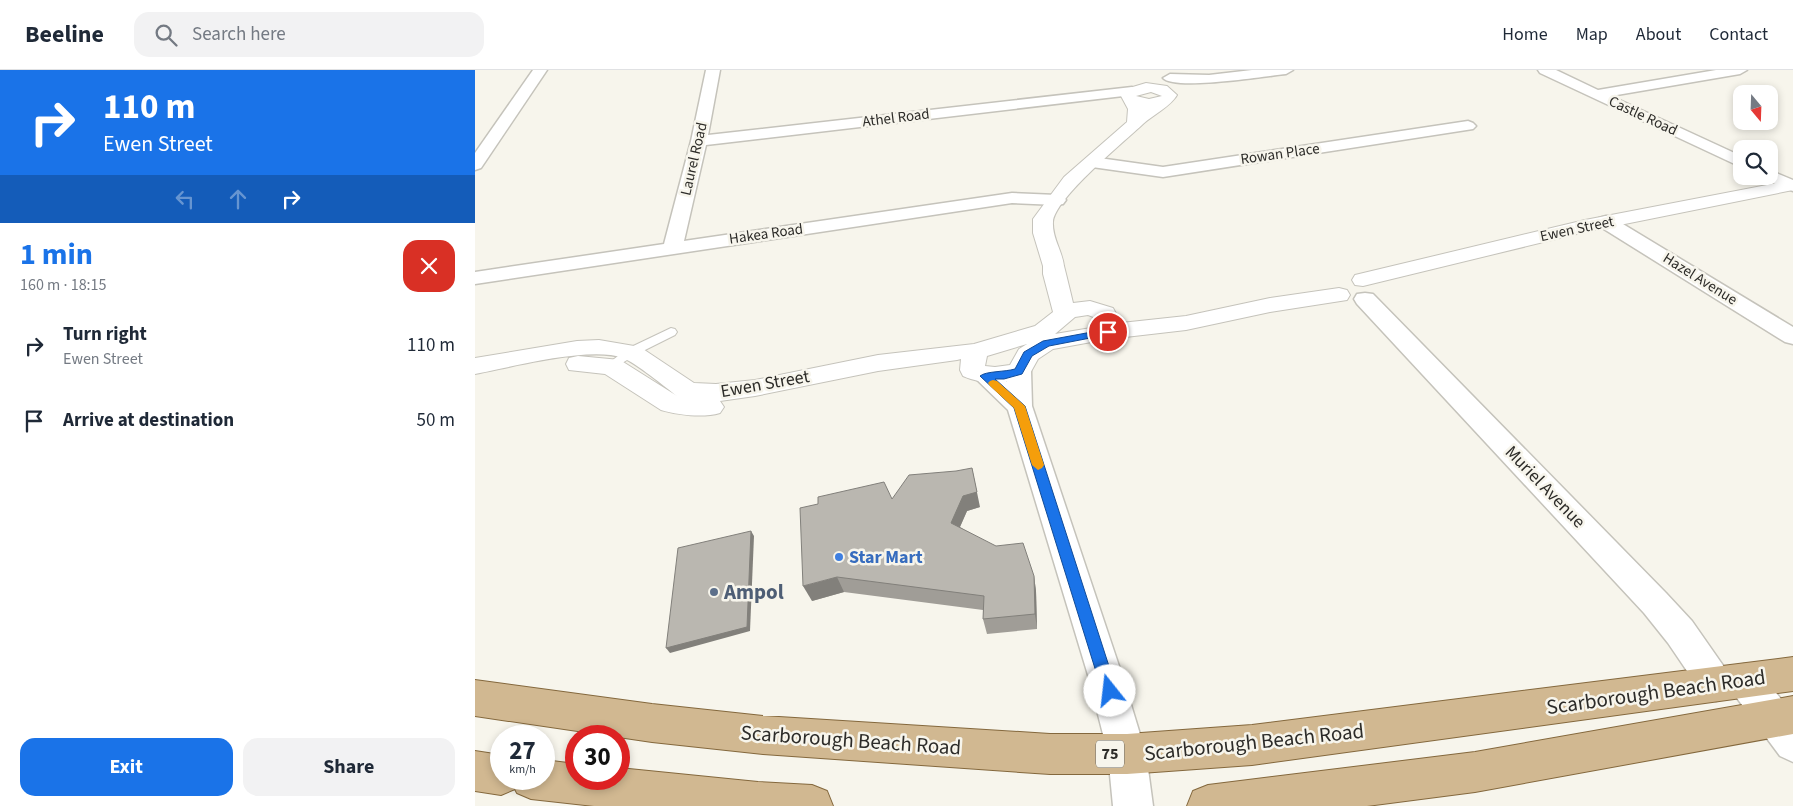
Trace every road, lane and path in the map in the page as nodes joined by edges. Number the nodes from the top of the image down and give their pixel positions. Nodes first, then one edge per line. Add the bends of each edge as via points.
1 (539, 70) edge
2 (727, 70) edge
3 (1286, 70) edge
4 (1545, 70) edge
5 (1740, 70) edge
6 (713, 71) edge
7 (1165, 82) edge
8 (1134, 94) junction
9 (1596, 94) junction
10 (1134, 124) junction
11 (1468, 126) dead end
12 (699, 141) junction
13 (1733, 158) edge
14 (1092, 162) junction
15 (475, 165) edge
16 (1778, 180) edge
17 (1793, 188) edge
18 (1057, 200) junction
19 (1612, 225) junction
20 (673, 247) junction
21 (1055, 266) junction
22 (475, 278) edge
23 (1354, 289) junction
24 (1065, 313) junction
25 (1101, 318) junction
26 (671, 332) dead end
27 (1793, 337) edge
28 (621, 359) junction
29 (475, 366) edge
30 (978, 366) junction
31 (475, 381) edge
32 (1019, 389) junction
33 (1793, 674) edge
34 (1730, 682) junction
35 (475, 698) edge
36 (1787, 725) edge
37 (1127, 754) junction
38 (475, 771) edge
39 (490, 773) edge
40 (555, 782) edge
41 (812, 806) edge
42 (1133, 806) edge
43 (1208, 806) edge

1 - 15 street
2 - 6 street
3 - 7 street
4 - 9 street, Castle Road
5 - 9 street
6 - 12 street, Laurel Road
7 - 8 main road via 1159,77
7 - 8 main road via 1142,103
7 - 10 main road
8 - 10 main road via 1137,114
8 - 12 street, Athel Road via 1093,94
9 - 13 street, Castle Road
10 - 14 main road
11 - 14 street, Rowan Place via 1163,172
12 - 20 street, Laurel Road
14 - 18 main road via 1070,181
16 - 17 street
17 - 19 main road, Ewen Street
18 - 20 street, Hakea Road via 1011,198
18 - 21 main road via 1043,219 1043,233
19 - 23 main road, Ewen Street
19 - 27 street, Hazel Avenue
20 - 22 street, Hakea Road
21 - 24 main road via 1054,274
21 - 25 main road via 1066,274 1078,295
23 - 25 main road, Ewen Street via 1186,323
23 - 34 street, Muriel Avenue
24 - 25 main road, Ewen Street via 1075,310
24 - 30 main road, Ewen Street via 1044,330 1021,339 993,344
25 - 32 main road, Ewen Street via 1028,354
26 - 28 lane
28 - 29 main road, Ewen Street via 599,347 577,348
28 - 30 main road, Ewen Street via 670,404 711,407 880,375
28 - 31 main road, Ewen Street
30 - 32 street
30 - 32 main road, Ewen Street via 1004,376
32 - 37 street
33 - 34 main road, Scarborough Beach Road / 75
34 - 36 street, Muriel Avenue
34 - 37 main road, Scarborough Beach Road / 75 via 1252,745
35 - 37 main road, Scarborough Beach Road / 75 via 763,735 1050,754
36 - 43 main road via 1475,772
37 - 42 street
38 - 39 main road
40 - 41 main road

